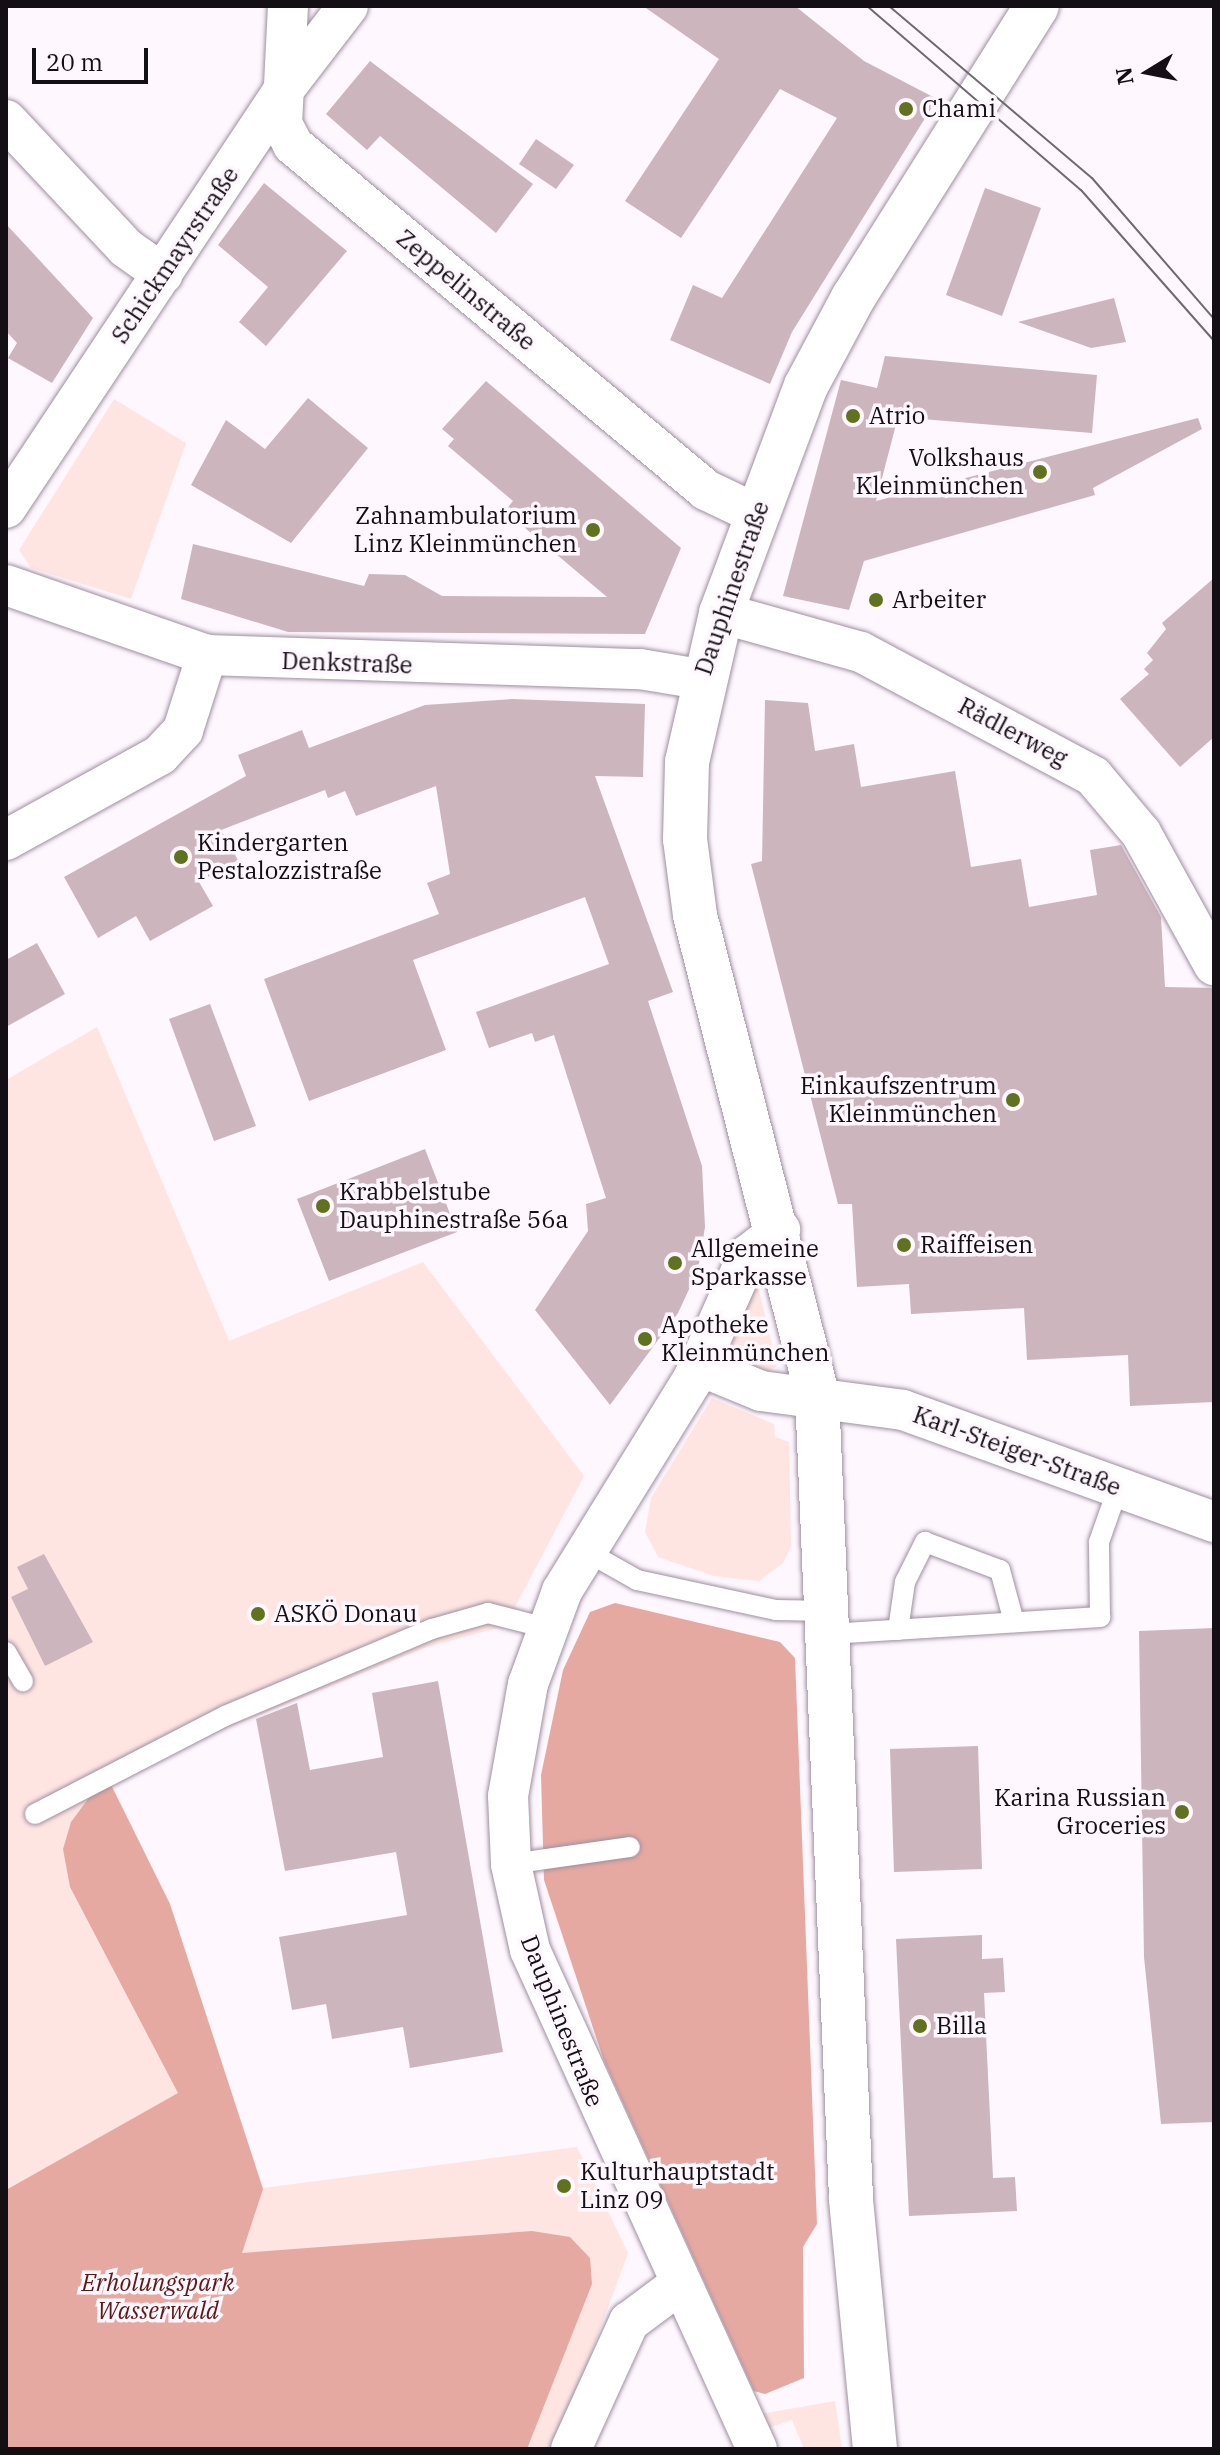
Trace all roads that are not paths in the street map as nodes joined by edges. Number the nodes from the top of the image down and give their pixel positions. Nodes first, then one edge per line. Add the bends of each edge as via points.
1 (288, 6) edge
2 (348, 6) edge
3 (1037, 6) edge
4 (282, 92) junction
5 (6, 120) edge
6 (163, 274) junction
7 (6, 508) edge
8 (756, 514) junction
9 (6, 585) edge
10 (721, 613) junction
11 (207, 655) junction
12 (700, 679) junction
13 (6, 840) edge
14 (1214, 965) edge
15 (780, 1230) junction
16 (700, 1366) junction
17 (817, 1394) junction
18 (1118, 1488) junction
19 (1214, 1522) edge
20 (584, 1550) junction
21 (1014, 1622) junction
22 (829, 1623) junction
23 (547, 1628) junction
24 (898, 1630) junction
25 (6, 1652) edge
26 (23, 1682) dead end
27 (35, 1814) dead end
28 (630, 1847) dead end
29 (511, 1864) junction
30 (680, 2284) junction
31 (571, 2449) edge
32 (757, 2449) edge
33 (875, 2449) edge

1 - 4 street, Zeppelinstraße
2 - 4 street, Schickmayrstraße
3 - 8 main road, Dauphinestraße via 826,344
4 - 6 street, Schickmayrstraße
4 - 8 street, Zeppelinstraße via 282,124 293,145 706,490
5 - 6 street via 126,248
6 - 7 street, Schickmayrstraße
8 - 10 main road, Dauphinestraße
9 - 11 street, Denkstraße via 118,630
10 - 12 main road, Dauphinestraße
10 - 14 street, Rädlerweg via 861,652 1093,776 1141,833
11 - 12 street, Denkstraße via 640,669
11 - 13 street via 183,730 160,755
12 - 15 main road, Dauphinestraße via 685,839 695,915
15 - 16 street, Dauphinestraße via 748,1255
15 - 17 main road, Dauphinestraße
16 - 17 street via 761,1391
16 - 20 street, Dauphinestraße
17 - 18 street, Karl-Steiger-Straße via 903,1410
17 - 22 main road, Dauphinestraße
18 - 19 street, Karl-Steiger-Straße
18 - 21 lane via 1099,1542 1100,1617
20 - 22 lane via 637,1580
20 - 23 street, Dauphinestraße
21 - 24 lane
21 - 24 lane via 1000,1570 925,1542 905,1582
22 - 24 lane
22 - 33 main road, Dauphinestraße via 851,2198
23 - 27 lane via 488,1613 432,1629 225,1716
23 - 29 street, Dauphinestraße via 515,1740
25 - 26 lane
28 - 29 lane
29 - 30 street, Dauphinestraße via 530,1950 567,2043
30 - 31 street via 629,2322
30 - 32 street, Dauphinestraße

